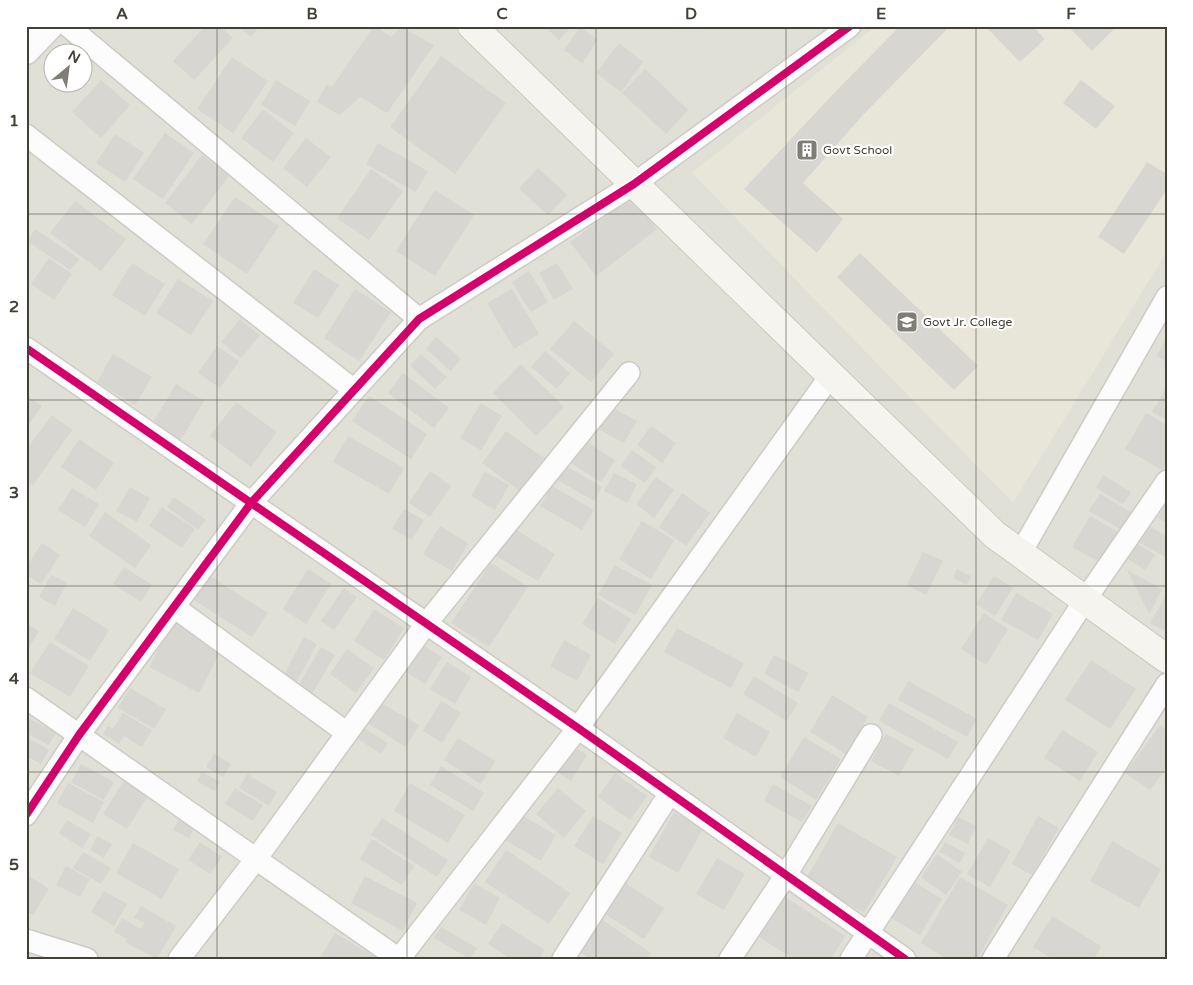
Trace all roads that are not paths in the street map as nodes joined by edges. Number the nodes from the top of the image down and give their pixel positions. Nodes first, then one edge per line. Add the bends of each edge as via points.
1 (50, 26) edge
2 (68, 26) edge
3 (472, 26) edge
4 (850, 26) edge
5 (26, 51) edge
6 (26, 134) edge
7 (634, 184) junction
8 (1167, 297) edge
9 (419, 319) junction
10 (26, 348) edge
11 (629, 374) dead end
12 (831, 375) junction
13 (354, 390) junction
14 (1167, 481) edge
15 (251, 503) junction
16 (1020, 554) junction
17 (1084, 600) junction
18 (174, 607) junction
19 (426, 624) junction
20 (1167, 659) edge
21 (1167, 684) edge
22 (26, 698) edge
23 (578, 728) junction
24 (347, 733) junction
25 (871, 734) dead end
26 (79, 736) junction
27 (32, 793) edge
28 (670, 793) junction
29 (26, 815) edge
30 (256, 859) junction
31 (786, 875) junction
32 (867, 932) junction
33 (26, 940) edge
34 (87, 959) edge
35 (179, 959) edge
36 (399, 959) edge
37 (563, 959) edge
38 (730, 959) edge
39 (851, 959) edge
40 (905, 959) edge
41 (993, 959) edge

1 - 5 street
2 - 9 street
3 - 7 main road
4 - 7 street
6 - 13 street
7 - 9 street
7 - 12 main road
8 - 16 street
9 - 13 street
10 - 15 street
11 - 19 street
12 - 16 main road via 995,535
12 - 23 street
13 - 15 street
14 - 17 street
15 - 18 street
15 - 19 street
16 - 17 main road
17 - 20 main road
17 - 32 street
18 - 24 street
18 - 26 street
19 - 23 street
19 - 24 street
21 - 41 street
22 - 26 street
23 - 28 street
23 - 36 street
24 - 30 street
25 - 31 street
26 - 27 street
26 - 30 street
27 - 29 street
28 - 31 street
28 - 37 street
30 - 35 street
30 - 36 street
31 - 32 street
31 - 38 street
32 - 39 street
32 - 40 street
33 - 34 street

